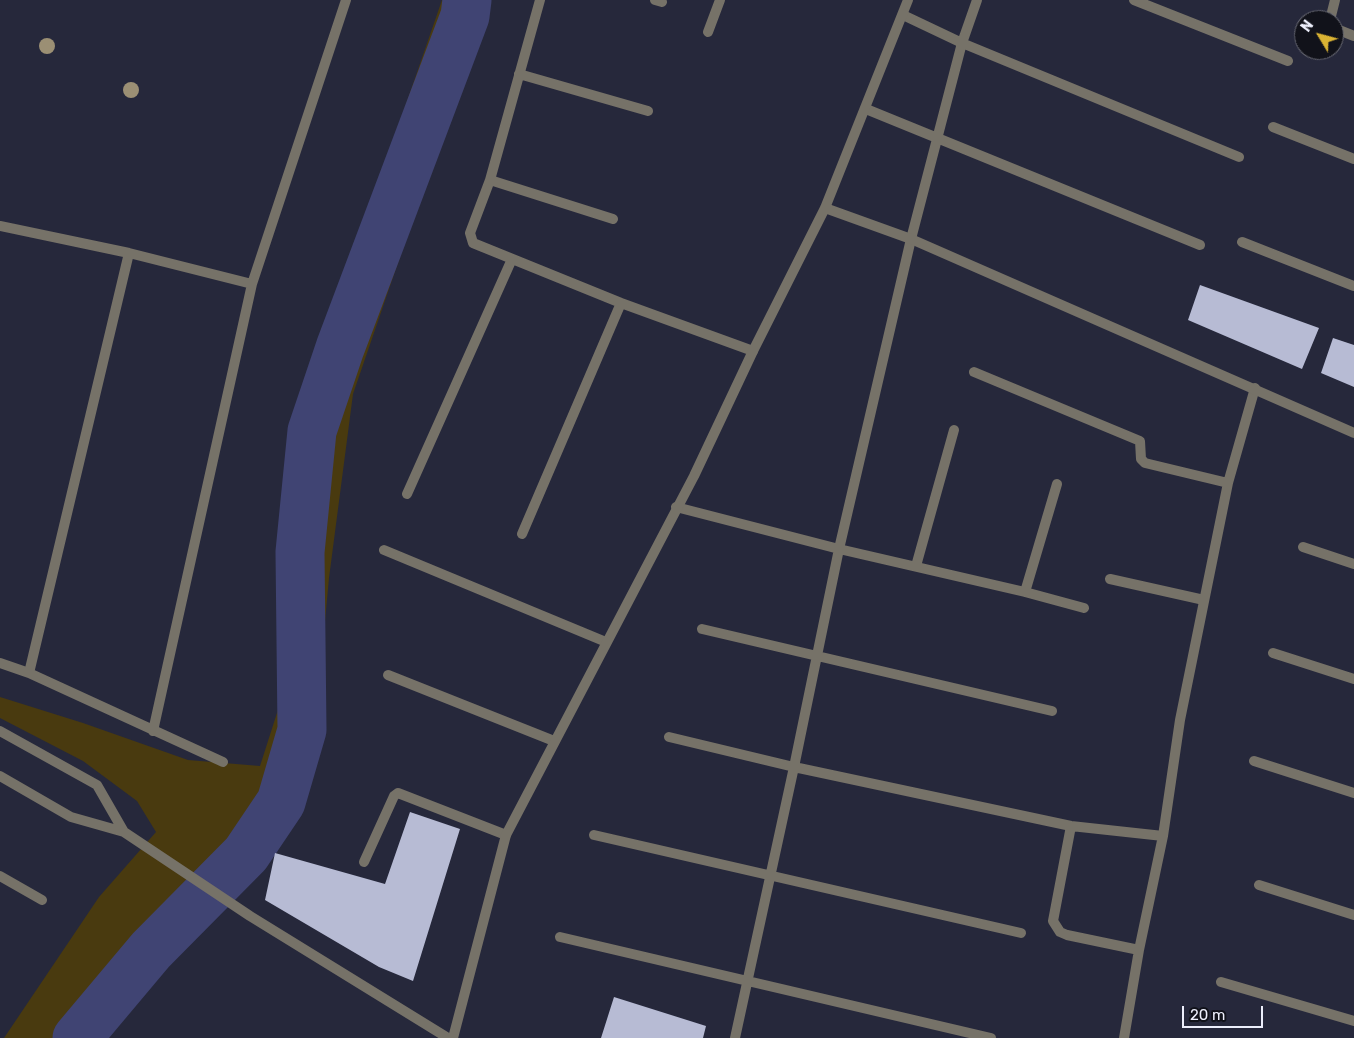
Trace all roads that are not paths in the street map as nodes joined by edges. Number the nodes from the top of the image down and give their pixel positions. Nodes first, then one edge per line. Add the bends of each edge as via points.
1 (346, 0) edge
2 (540, 0) edge
3 (720, 0) edge
4 (908, 0) edge
5 (977, 0) edge
6 (1134, 0) edge
7 (903, 15) junction
8 (708, 32) dead end
9 (962, 43) junction
10 (1288, 61) dead end
11 (519, 74) junction
12 (866, 109) junction
13 (648, 111) dead end
14 (1273, 127) dead end
15 (938, 138) junction
16 (1239, 158) dead end
17 (1354, 159) edge
18 (490, 180) junction
19 (825, 208) junction
20 (613, 220) dead end
21 (0, 226) edge
22 (911, 239) junction
23 (1242, 242) dead end
24 (1200, 245) dead end
25 (128, 253) junction
26 (512, 259) junction
27 (252, 284) junction
28 (1354, 286) edge
29 (621, 303) junction
30 (753, 351) junction
31 (974, 372) dead end
32 (1255, 388) junction
33 (954, 430) dead end
34 (1354, 433) edge
35 (1228, 483) junction
36 (1057, 484) dead end
37 (407, 494) dead end
38 (676, 507) junction
39 (522, 534) dead end
40 (1303, 547) dead end
41 (838, 549) junction
42 (384, 550) dead end
43 (1354, 564) edge
44 (916, 566) junction
45 (1110, 579) dead end
46 (1025, 592) junction
47 (1204, 600) junction
48 (1084, 608) dead end
49 (702, 629) dead end
50 (606, 642) junction
51 (1272, 653) dead end
52 (816, 656) junction
53 (0, 663) edge
54 (29, 673) junction
55 (388, 675) dead end
56 (1354, 679) edge
57 (1052, 711) dead end
58 (0, 731) edge
59 (153, 731) junction
60 (669, 737) dead end
61 (554, 741) junction
62 (1254, 761) dead end
63 (223, 762) dead end
64 (794, 767) junction
65 (0, 776) edge
66 (1354, 793) edge
67 (1071, 826) junction
68 (124, 832) junction
69 (506, 835) junction
70 (594, 835) dead end
71 (1163, 836) junction
72 (364, 862) dead end
73 (771, 874) junction
74 (0, 876) edge
75 (1259, 885) dead end
76 (42, 900) dead end
77 (1354, 915) edge
78 (1021, 933) dead end
79 (560, 937) dead end
80 (1139, 950) junction
81 (746, 982) junction
82 (1221, 982) dead end
83 (1354, 1021) edge
84 (448, 1038) edge
85 (453, 1038) edge
86 (735, 1038) edge
87 (991, 1038) edge
88 (1124, 1038) edge

1 - 27 street
2 - 11 street
3 - 8 street
4 - 7 street
5 - 9 street
6 - 10 street
7 - 9 street
7 - 12 street
9 - 15 street
9 - 16 street
11 - 13 street
11 - 18 street
12 - 15 street
12 - 19 street
14 - 17 street
15 - 22 street
15 - 24 street
18 - 20 street
18 - 26 street via 470,237 476,245
19 - 22 street
19 - 30 street
21 - 25 street
22 - 32 street
22 - 41 street
23 - 28 street
25 - 27 street
25 - 54 street
26 - 29 street
26 - 37 street
27 - 59 street
29 - 30 street
29 - 39 street
30 - 38 street
31 - 35 street via 1140,441 1141,459 1145,463
32 - 34 street
32 - 35 street
33 - 44 street
35 - 47 street
36 - 46 street
38 - 41 street
38 - 50 street
40 - 43 street
41 - 44 street
41 - 52 street
42 - 50 street
44 - 46 street
45 - 47 street
46 - 48 street
47 - 71 street via 1178,728
49 - 52 street
50 - 61 street
51 - 56 street
52 - 57 street
52 - 64 street
53 - 54 street
54 - 59 street
55 - 61 street
58 - 68 street via 97,785
59 - 63 street
60 - 64 street
61 - 69 street
62 - 66 street
64 - 67 street
64 - 73 street
65 - 68 street via 70,817
67 - 71 street
67 - 80 street via 1053,921 1056,927 1067,935
68 - 84 street via 250,916
69 - 72 street via 398,793
69 - 85 street
70 - 73 street
71 - 80 street
73 - 78 street
73 - 81 street
74 - 76 street
75 - 77 street
79 - 81 street
80 - 88 street
81 - 86 street
81 - 87 street
82 - 83 street

